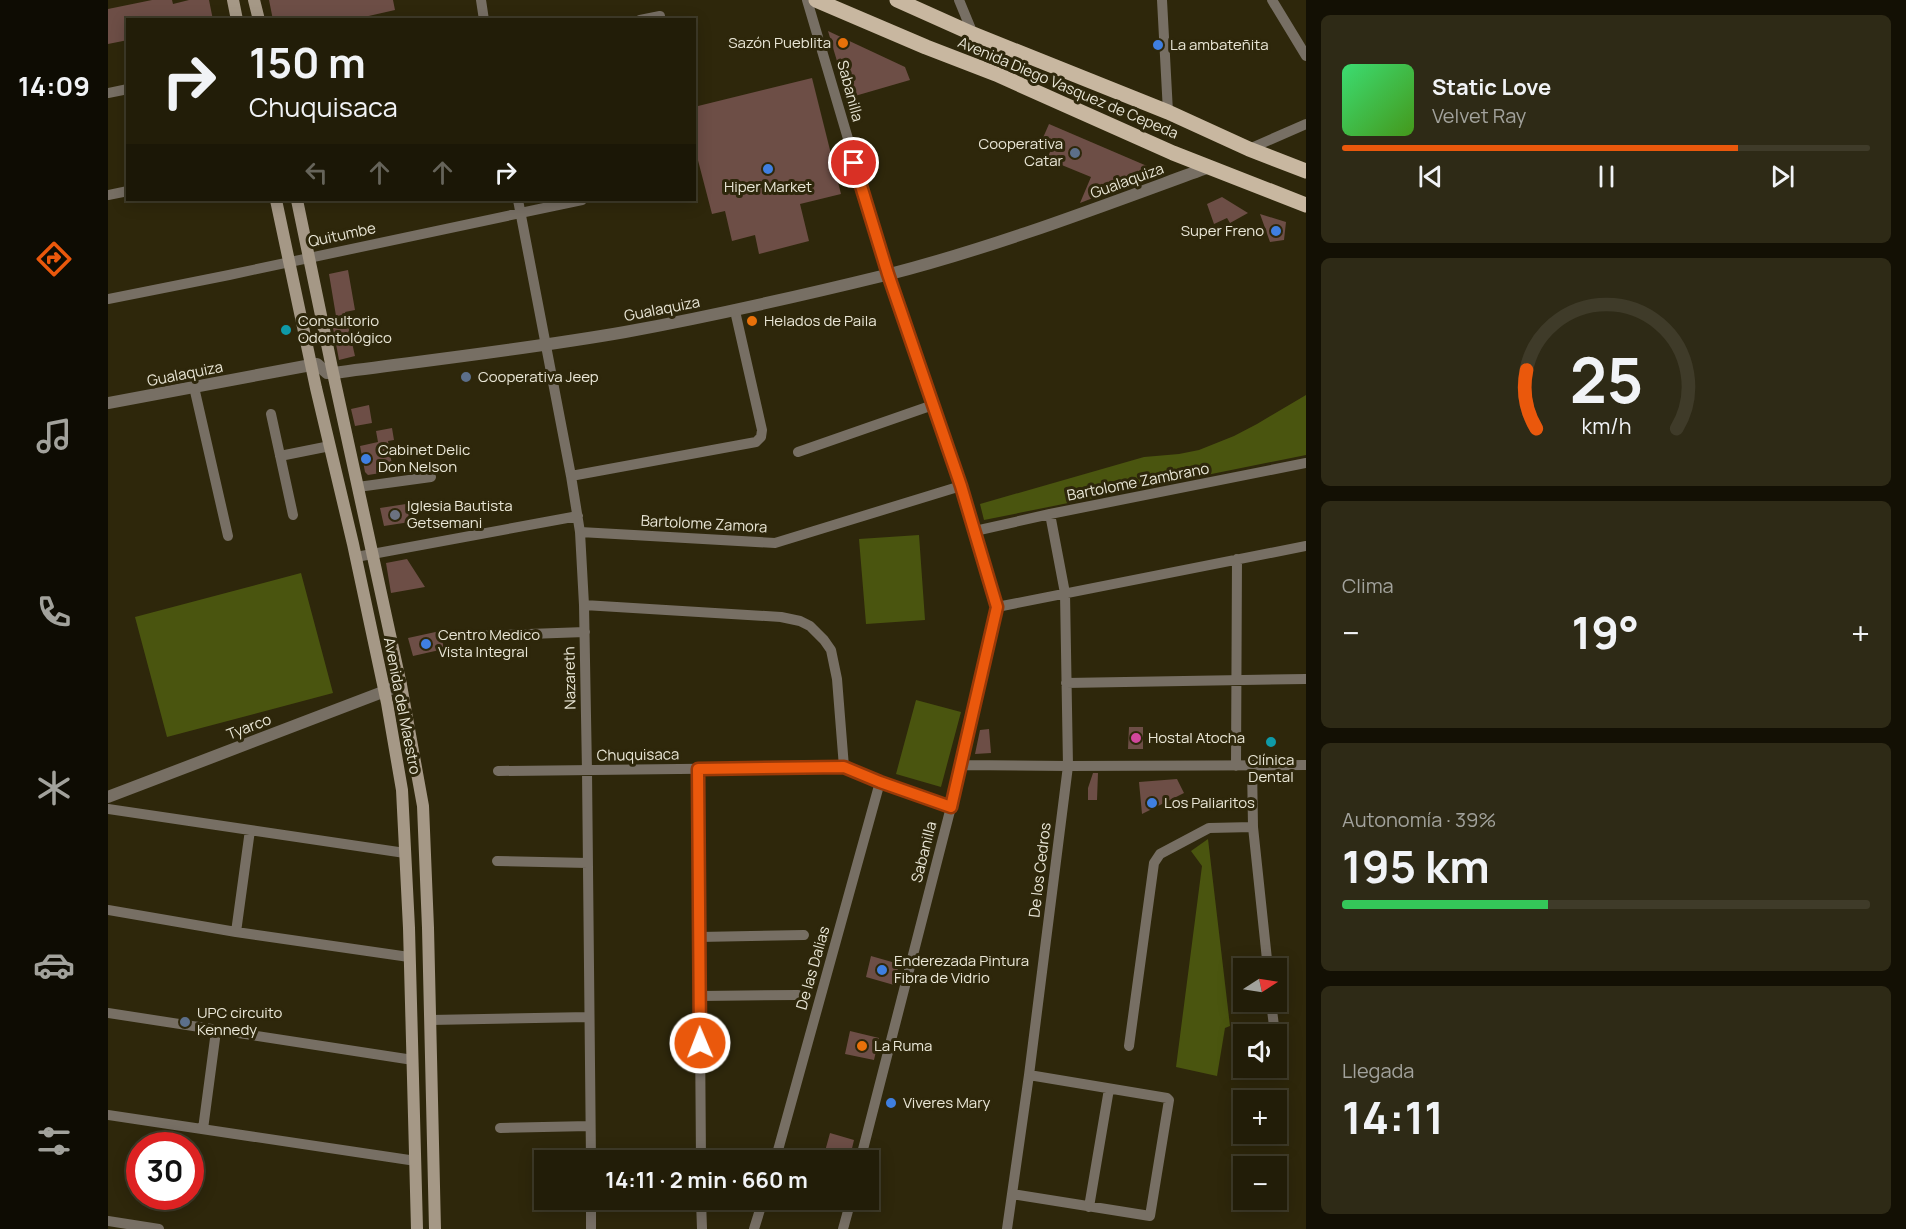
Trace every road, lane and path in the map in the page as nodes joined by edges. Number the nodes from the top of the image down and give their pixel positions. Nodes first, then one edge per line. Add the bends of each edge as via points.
1 (233, 0) edge
2 (254, 0) edge
3 (481, 0) edge
4 (807, 0) edge
5 (816, 0) edge
6 (897, 0) edge
7 (959, 0) edge
8 (1162, 0) edge
9 (1272, 0) edge
10 (660, 16) dead end
11 (237, 18) edge
12 (258, 18) edge
13 (484, 18) edge
14 (650, 18) edge
15 (973, 34) junction
16 (1306, 56) edge
17 (126, 89) edge
18 (108, 93) edge
19 (1168, 112) junction
20 (1306, 124) edge
21 (1249, 149) junction
22 (1209, 167) junction
23 (1306, 171) edge
24 (126, 191) edge
25 (108, 195) edge
26 (276, 201) edge
27 (297, 201) edge
28 (518, 201) edge
29 (577, 201) edge
30 (1306, 205) edge
31 (520, 212) junction
32 (308, 258) junction
33 (289, 261) junction
34 (888, 274) junction
35 (108, 299) edge
36 (735, 310) junction
37 (546, 345) junction
38 (311, 365) junction
39 (333, 374) junction
40 (194, 387) junction
41 (108, 403) edge
42 (933, 405) junction
43 (271, 414) dead end
44 (330, 446) junction
45 (798, 452) dead end
46 (280, 456) junction
47 (1306, 464) edge
48 (571, 476) junction
49 (431, 477) dead end
50 (961, 486) junction
51 (358, 487) junction
52 (293, 514) dead end
53 (1050, 514) junction
54 (578, 516) junction
55 (975, 531) junction
56 (580, 532) junction
57 (228, 536) dead end
58 (1306, 546) edge
59 (372, 554) junction
60 (356, 557) junction
61 (1237, 559) junction
62 (1065, 593) junction
63 (584, 605) junction
64 (997, 607) junction
65 (585, 632) junction
66 (471, 636) dead end
67 (1306, 679) edge
68 (1237, 680) junction
69 (1066, 683) junction
70 (401, 685) junction
71 (385, 692) junction
72 (414, 751) junction
73 (396, 754) junction
74 (961, 765) junction
75 (1236, 765) junction
76 (1252, 765) junction
77 (1306, 765) edge
78 (1068, 766) junction
79 (844, 767) junction
80 (698, 769) junction
81 (498, 771) dead end
82 (587, 771) junction
83 (880, 782) junction
84 (108, 797) edge
85 (951, 807) junction
86 (108, 809) edge
87 (1253, 826) junction
88 (250, 830) junction
89 (405, 853) junction
90 (497, 861) dead end
91 (588, 863) junction
92 (108, 910) edge
93 (409, 928) junction
94 (428, 928) junction
95 (236, 932) junction
96 (804, 935) dead end
97 (699, 937) junction
98 (409, 957) junction
99 (1267, 958) edge
100 (798, 995) dead end
101 (700, 996) junction
102 (108, 1013) edge
103 (589, 1017) junction
104 (430, 1020) junction
105 (216, 1031) junction
106 (1129, 1046) dead end
107 (413, 1060) junction
108 (1029, 1075) junction
109 (1109, 1089) junction
110 (414, 1090) junction
111 (431, 1090) junction
112 (108, 1115) edge
113 (590, 1126) junction
114 (500, 1128) dead end
115 (203, 1129) junction
116 (591, 1150) edge
117 (701, 1150) edge
118 (778, 1150) edge
119 (864, 1150) edge
120 (416, 1161) junction
121 (1012, 1194) junction
122 (1089, 1207) junction
123 (591, 1210) edge
124 (701, 1210) edge
125 (760, 1210) edge
126 (848, 1210) edge
127 (108, 1221) edge
128 (159, 1229) edge
129 (417, 1229) edge
130 (435, 1229) edge
131 (591, 1229) edge
132 (702, 1229) edge
133 (754, 1229) edge
134 (843, 1229) edge
135 (1007, 1229) edge

1 - 11 main road
2 - 12 main road
3 - 13 street
4 - 34 street, Sabanilla
5 - 22 main road, Avenida Diego Vasquez de Cepeda
6 - 15 main road, Avenida Diego Vasquez de Cepeda
7 - 15 street
8 - 19 street
9 - 16 street
10 - 14 street
15 - 19 main road, Avenida Diego Vasquez de Cepeda
17 - 18 street
19 - 21 main road, Avenida Diego Vasquez de Cepeda
20 - 21 street
21 - 23 main road, Avenida Diego Vasquez de Cepeda
22 - 30 main road, Avenida Diego Vasquez de Cepeda
22 - 34 street, Gualaquiza via 1052,225
24 - 25 street
26 - 33 main road, Avenida del Maestro
27 - 32 main road, Avenida del Maestro
28 - 31 street, Nazareth
29 - 31 street, Quitumbe
31 - 32 street, Quitumbe
31 - 37 street, Nazareth
32 - 33 street, Quitumbe
32 - 39 main road, Avenida del Maestro
33 - 35 street, Quitumbe
33 - 38 main road, Avenida del Maestro
34 - 36 street, Gualaquiza
34 - 42 street, Sabanilla
36 - 37 street, Gualaquiza
36 - 48 street via 761,437 756,442
37 - 39 street, Gualaquiza
37 - 48 street, Nazareth
38 - 39 street
38 - 40 street, Gualaquiza
38 - 44 main road, Avenida del Maestro
39 - 51 main road, Avenida del Maestro
40 - 41 street, Gualaquiza
40 - 57 street
42 - 45 street
42 - 50 street, Sabanilla
43 - 46 street
44 - 46 street
44 - 60 main road, Avenida del Maestro
46 - 52 street
47 - 53 street, Bartolome Zambrano
48 - 54 street, Nazareth
49 - 51 street
50 - 55 street, Sabanilla
50 - 56 street, Bartolome Zamora via 775,543
51 - 59 main road, Avenida del Maestro
53 - 55 street, Bartolome Zambrano
53 - 62 street, De los Cedros
54 - 56 street, Nazareth
54 - 59 street
55 - 64 street, Sabanilla
56 - 63 street, Nazareth
58 - 61 street
59 - 60 street
59 - 70 main road, Avenida del Maestro
60 - 71 main road, Avenida del Maestro
61 - 62 street
61 - 68 street
62 - 64 street
62 - 69 street, De los Cedros
63 - 65 street, Nazareth
63 - 79 street via 781,617 808,625 824,640 834,660
64 - 74 street, Sabanilla
65 - 66 street
65 - 82 street, Nazareth
67 - 68 street
68 - 69 street
68 - 75 street
69 - 78 street, De los Cedros
70 - 71 street, Tyarco
70 - 72 main road, Avenida del Maestro
71 - 73 main road, Avenida del Maestro
71 - 84 street, Tyarco
72 - 73 main road
72 - 94 main road, Avenida del Maestro via 423,806
73 - 89 main road, Avenida del Maestro
74 - 78 street
74 - 85 street, Sabanilla
75 - 76 street
75 - 78 street
76 - 77 street
76 - 87 street
78 - 108 street, De los Cedros
79 - 80 street, Chuquisaca
79 - 83 street, Chuquisaca
80 - 82 street, Chuquisaca
80 - 97 street
81 - 82 street, Chuquisaca
82 - 91 street, Nazareth
83 - 85 street, Chuquisaca
83 - 118 street, De las Dalias
85 - 119 street, Sabanilla
86 - 88 street
87 - 99 street
87 - 106 street via 1209,828 1160,854 1154,863
88 - 89 street
88 - 95 street
89 - 93 main road, Avenida del Maestro
90 - 91 street
91 - 103 street, Nazareth
92 - 95 street
93 - 94 main road
93 - 98 main road, Avenida del Maestro
94 - 104 main road, Avenida del Maestro
95 - 98 street
96 - 97 street
97 - 101 street
98 - 107 main road, Avenida del Maestro
100 - 101 street
101 - 117 street
102 - 105 street
103 - 104 street
103 - 113 street, Nazareth
104 - 111 main road, Avenida del Maestro
105 - 107 street
105 - 115 street
107 - 110 main road, Avenida del Maestro
108 - 109 street
108 - 121 street, De los Cedros
109 - 122 street
109 - 122 street via 1169,1100 1150,1216
110 - 111 main road
110 - 120 main road, Avenida del Maestro
111 - 130 main road, Avenida del Maestro
112 - 115 street
113 - 114 street
113 - 116 street, Nazareth
115 - 120 street
120 - 129 main road, Avenida del Maestro
121 - 122 street
121 - 135 street, De los Cedros
123 - 131 street
124 - 132 street
125 - 133 street
126 - 134 street
127 - 128 street

